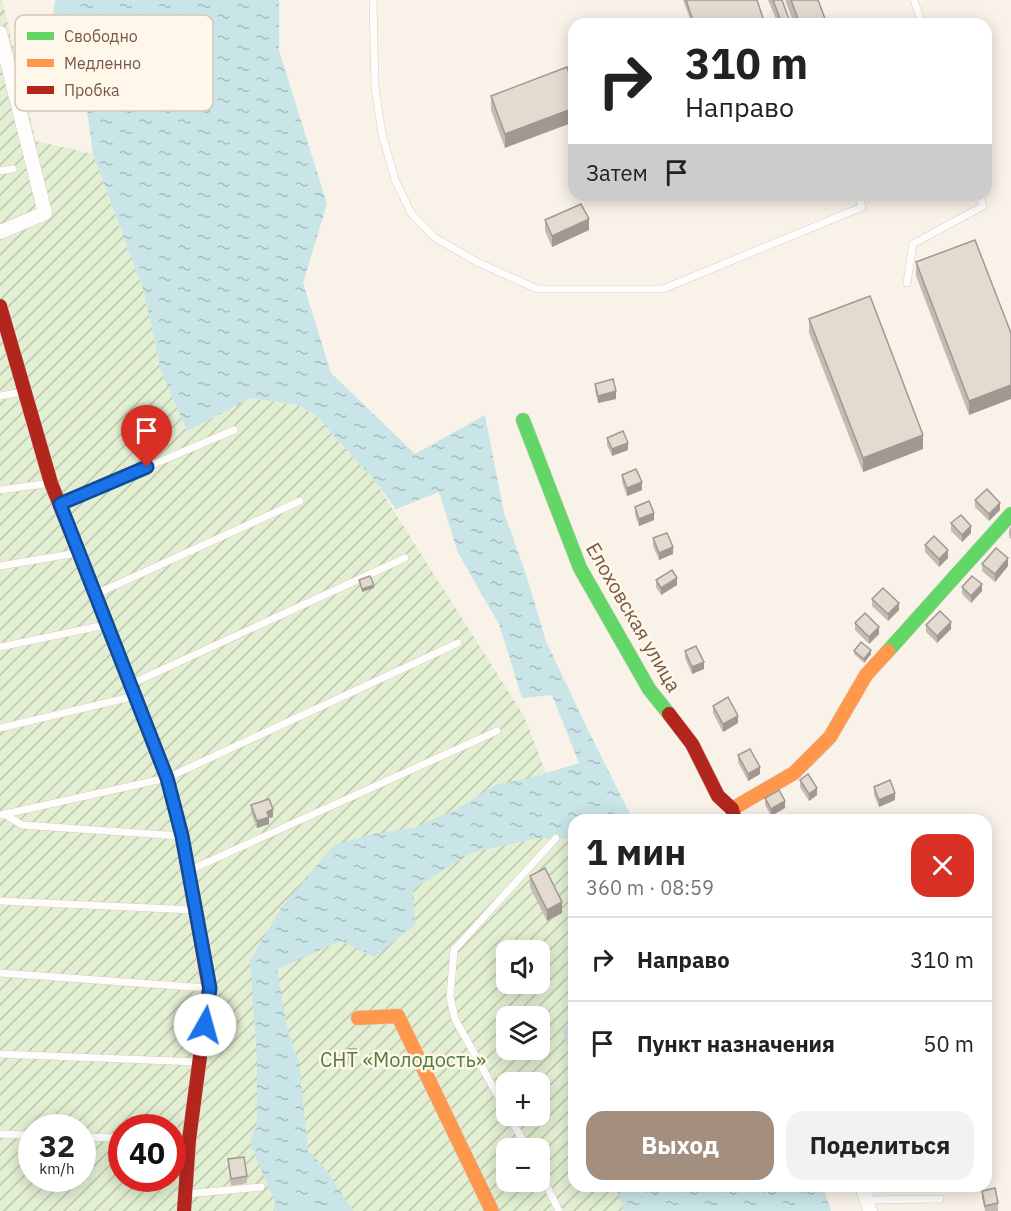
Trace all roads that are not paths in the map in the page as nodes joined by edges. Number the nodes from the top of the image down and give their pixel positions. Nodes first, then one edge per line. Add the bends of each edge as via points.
1 (373, 0) edge
2 (914, 0) edge
3 (920, 18) edge
4 (0, 33) edge
5 (15, 93) edge
6 (20, 111) edge
7 (13, 169) dead end
8 (0, 171) edge
9 (860, 201) edge
10 (981, 201) edge
11 (0, 232) edge
12 (907, 284) dead end
13 (0, 306) edge
14 (25, 392) junction
15 (0, 396) edge
16 (523, 420) dead end
17 (234, 430) dead end
18 (51, 483) junction
19 (0, 490) edge
20 (300, 501) dead end
21 (60, 504) junction
22 (1011, 514) edge
23 (79, 552) junction
24 (405, 558) dead end
25 (0, 566) edge
26 (96, 594) junction
27 (108, 624) junction
28 (458, 644) dead end
29 (0, 647) edge
30 (134, 690) junction
31 (0, 728) edge
32 (497, 731) dead end
33 (167, 778) junction
34 (733, 814) edge
35 (2, 815) edge
36 (182, 836) junction
37 (556, 838) dead end
38 (188, 870) junction
39 (0, 901) edge
40 (195, 910) junction
41 (0, 973) edge
42 (210, 988) junction
43 (358, 1018) dead end
44 (0, 1054) edge
45 (201, 1062) junction
46 (496, 1092) edge
47 (0, 1134) edge
48 (18, 1135) edge
49 (189, 1140) joint
50 (261, 1187) dead end
51 (550, 1192) edge
52 (184, 1194) junction
53 (866, 1199) edge
54 (940, 1199) dead end
55 (184, 1211) edge
56 (492, 1211) edge
57 (559, 1211) edge

1 - 9 lane via 375,87 382,134 395,180 411,213 434,237 537,289 663,289 862,207
2 - 3 lane
4 - 5 street
6 - 11 street via 45,213
7 - 8 lane
10 - 12 lane via 983,206 913,244
13 - 14 street
14 - 15 lane
14 - 18 street
16 - 34 street, Елоховская улица via 580,568 649,689 692,744 718,796
17 - 21 lane
18 - 19 lane
18 - 21 street
20 - 26 lane
21 - 23 street
22 - 34 street via 866,675 830,737 794,773
23 - 25 lane
23 - 26 street
24 - 30 lane
26 - 27 street
27 - 29 lane
27 - 30 street
28 - 33 lane
30 - 31 lane
30 - 33 street
32 - 38 lane
33 - 35 lane
33 - 36 street
35 - 36 lane via 22,825
36 - 38 street
37 - 46 lane via 454,950 450,997 455,1019
38 - 40 street
39 - 40 lane
40 - 42 street
41 - 42 lane
42 - 45 street
43 - 56 street via 398,1016
44 - 45 lane
45 - 49 street
47 - 48 lane
49 - 52 street
50 - 52 lane
51 - 57 lane
52 - 55 street
53 - 54 lane

